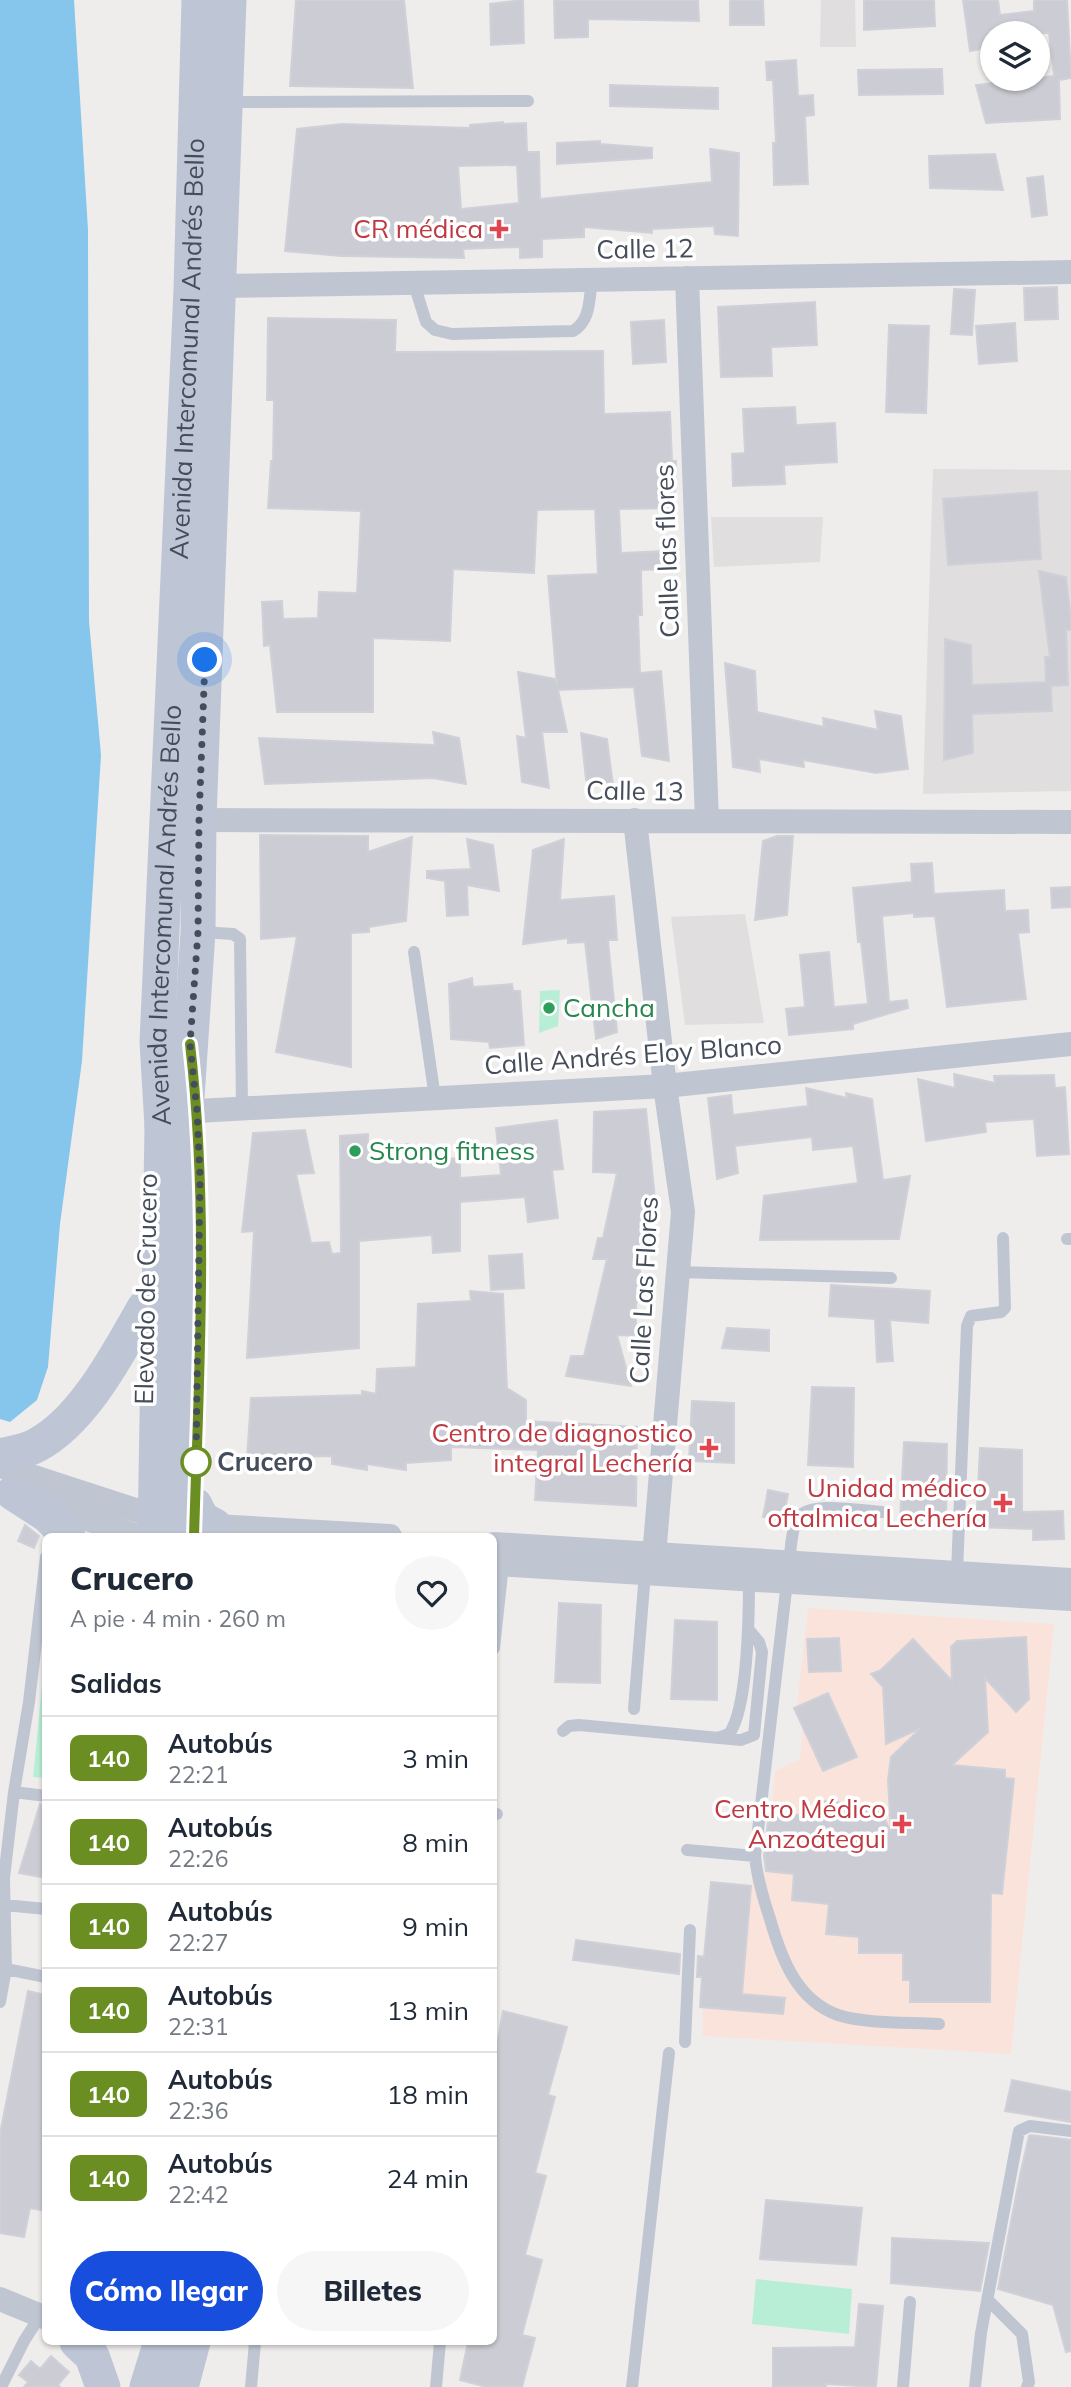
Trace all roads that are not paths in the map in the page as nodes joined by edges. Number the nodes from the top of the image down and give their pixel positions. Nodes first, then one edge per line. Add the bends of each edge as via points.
1 (199, 0) edge
2 (229, 0) edge
3 (527, 101) dead end
4 (226, 102) junction
5 (1071, 272) edge
6 (687, 278) junction
7 (592, 279) junction
8 (414, 284) junction
9 (220, 286) junction
10 (199, 820) junction
11 (635, 820) junction
12 (707, 821) junction
13 (1071, 822) edge
14 (198, 932) junction
15 (414, 952) dead end
16 (173, 1043) junction
17 (1071, 1044) edge
18 (665, 1086) junction
19 (435, 1098) junction
20 (242, 1109) junction
21 (182, 1122) junction
22 (1003, 1238) dead end
23 (678, 1272) junction
24 (891, 1278) dead end
25 (144, 1308) junction
26 (0, 1456) edge
27 (4, 1483) edge
28 (882, 1512) dead end
29 (196, 1526) edge
30 (54, 1529) edge
31 (143, 1531) edge
32 (332, 1533) edge
33 (497, 1557) edge
34 (650, 1564) junction
35 (788, 1572) junction
36 (957, 1572) junction
37 (749, 1579) junction
38 (1071, 1580) edge
39 (42, 1591) edge
40 (1071, 1599) edge
41 (749, 1630) junction
42 (634, 1709) dead end
43 (563, 1731) dead end
44 (718, 1738) junction
45 (14, 1793) junction
46 (42, 1796) edge
47 (687, 1850) dead end
48 (755, 1856) junction
49 (4, 1905) junction
50 (42, 1909) edge
51 (690, 1930) dead end
52 (6, 1969) junction
53 (42, 1976) edge
54 (0, 2002) edge
55 (939, 2024) dead end
56 (685, 2042) dead end
57 (669, 2053) dead end
58 (1071, 2131) edge
59 (0, 2299) edge
60 (988, 2300) junction
61 (910, 2302) dead end
62 (42, 2317) edge
63 (42, 2318) edge
64 (80, 2345) edge
65 (160, 2345) edge
66 (255, 2345) edge
67 (440, 2345) edge
68 (1, 2387) edge
69 (103, 2387) edge
70 (147, 2387) edge
71 (251, 2387) edge
72 (436, 2387) edge
73 (632, 2387) edge
74 (903, 2387) edge
75 (975, 2387) edge
76 (1027, 2387) edge

1 - 16 main road, Avenida Intercomunal Andrés Bello
2 - 4 main road, Avenida Intercomunal Andrés Bello
3 - 4 lane
4 - 9 main road, Avenida Intercomunal Andrés Bello
5 - 6 street, Calle 12
6 - 7 street, Calle 12
6 - 12 street, Calle las flores
7 - 8 street, Calle 12
7 - 8 lane via 586,317 573,331 452,334 435,330 426,322
8 - 9 street, Calle 12
9 - 10 main road, Avenida Intercomunal Andrés Bello
10 - 11 street, Calle 13
10 - 14 main road, Avenida Intercomunal Andrés Bello
11 - 12 street, Calle 13
11 - 18 street, Calle Las Flores
12 - 13 street, Calle 13
14 - 16 main road, Avenida Intercomunal Andrés Bello
14 - 20 lane via 233,934 240,939
15 - 19 lane
16 - 21 main road, Avenida Intercomunal Andrés Bello
16 - 25 main road, Elevado de Crucero via 146,1201
17 - 18 street, Calle Andrés Eloy Blanco
18 - 19 street, Calle Andrés Eloy Blanco
18 - 23 street, Calle Las Flores via 683,1212
19 - 20 street, Calle Andrés Eloy Blanco
20 - 21 street, Calle Andrés Eloy Blanco
21 - 29 main road, Avenida Intercomunal Andrés Bello, bridge
21 - 31 main road, Avenida Intercomunal Andrés Bello, bridge
22 - 36 lane via 1005,1308 971,1316 967,1326
23 - 24 lane
23 - 34 street, Calle Las Flores
25 - 26 main road via 111,1368 72,1418 37,1446
25 - 31 main road, Elevado de Crucero
27 - 30 main road
27 - 31 street
28 - 35 lane via 805,1511 795,1525
29 - 31 street
29 - 32 street
33 - 34 street
34 - 35 street
34 - 37 street
34 - 42 lane
35 - 36 street
35 - 37 street
35 - 40 street
35 - 48 lane
36 - 38 street
37 - 41 lane
39 - 45 lane
41 - 44 lane via 738,1719 729,1734
41 - 44 lane via 762,1652 754,1735 741,1740
43 - 44 lane via 579,1725
45 - 46 lane
45 - 49 lane
47 - 48 lane
48 - 55 lane via 781,1958 819,2006 850,2018
49 - 50 lane
49 - 52 lane
51 - 56 lane
52 - 53 lane
52 - 54 lane
57 - 73 lane
58 - 60 lane via 1030,2126 1019,2132
59 - 62 street
60 - 75 lane
60 - 76 lane via 1022,2334
61 - 74 lane
63 - 68 lane via 23,2341
64 - 69 main road via 92,2356
65 - 70 main road
66 - 71 lane
67 - 72 lane

